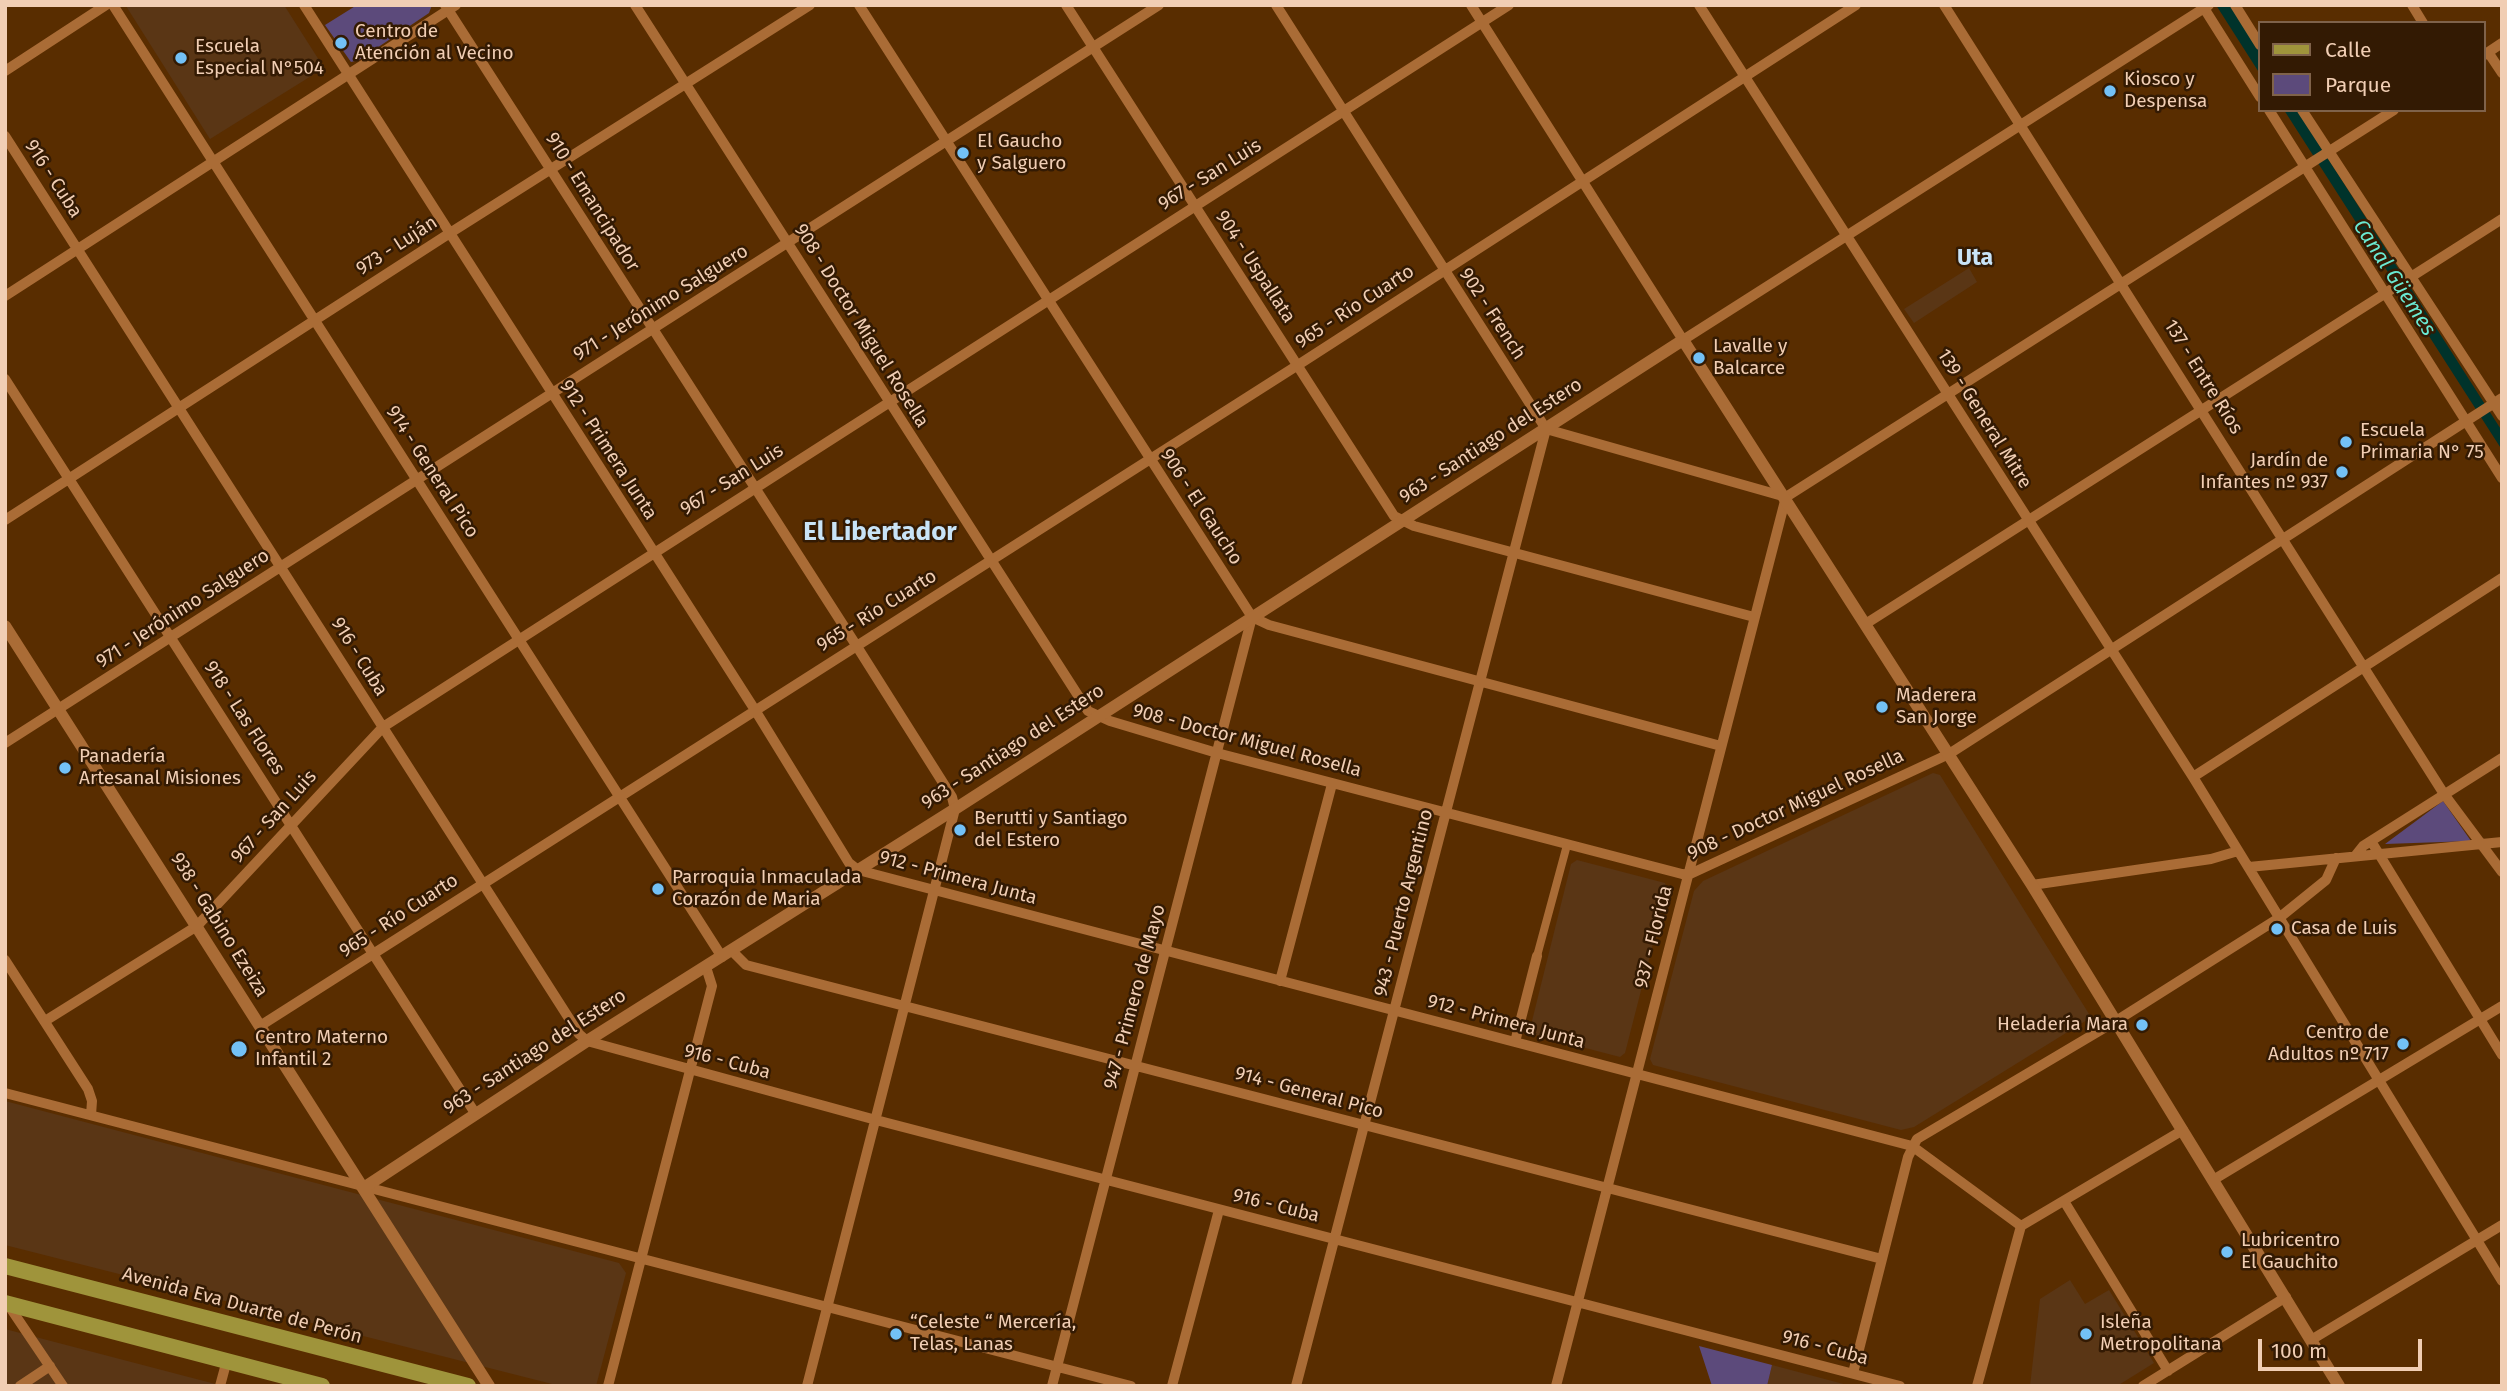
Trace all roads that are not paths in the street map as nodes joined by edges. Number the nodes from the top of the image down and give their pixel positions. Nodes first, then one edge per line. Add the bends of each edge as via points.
1 (106, 5) edge
2 (113, 5) edge
3 (304, 5) edge
4 (635, 5) edge
5 (810, 5) edge
6 (859, 5) edge
7 (1066, 5) edge
8 (1159, 5) edge
9 (1276, 5) edge
10 (1471, 5) edge
11 (1509, 5) edge
12 (1699, 5) edge
13 (1856, 5) edge
14 (1944, 5) edge
15 (2235, 5) edge
16 (2412, 5) edge
17 (2206, 6) edge
18 (450, 7) edge
19 (2422, 21) edge
20 (1483, 22) junction
21 (2258, 42) edge
22 (2502, 43) edge
23 (1093, 48) junction
24 (2486, 53) edge
25 (5, 71) edge
26 (2502, 73) edge
27 (349, 75) junction
28 (1745, 75) junction
29 (687, 84) junction
30 (2258, 94) edge
31 (1345, 112) junction
32 (2270, 112) edge
33 (2303, 112) edge
34 (2391, 112) edge
35 (2021, 124) junction
36 (5, 136) edge
37 (946, 142) junction
38 (2326, 152) junction
39 (213, 164) junction
40 (2308, 164) junction
41 (550, 169) junction
42 (1583, 181) junction
43 (1194, 206) junction
44 (2502, 219) edge
45 (450, 233) junction
46 (1846, 236) junction
47 (788, 244) junction
48 (78, 250) junction
49 (1443, 271) junction
50 (2409, 277) junction
51 (2122, 282) junction
52 (2386, 291) junction
53 (5, 296) edge
54 (1047, 300) junction
55 (315, 321) junction
56 (652, 329) junction
57 (1683, 340) junction
58 (1298, 365) junction
59 (5, 379) edge
60 (550, 393) junction
61 (1947, 393) junction
62 (2494, 402) edge
63 (888, 403) junction
64 (179, 408) junction
65 (2203, 410) junction
66 (2502, 416) edge
67 (2470, 418) junction
68 (1546, 429) junction
69 (1149, 460) junction
70 (2502, 478) edge
71 (68, 479) junction
72 (415, 480) junction
73 (753, 488) junction
74 (1786, 497) junction
75 (5, 520) edge
76 (2028, 521) junction
77 (1402, 522) junction
78 (2284, 537) junction
79 (653, 552) junction
80 (1513, 554) junction
81 (991, 560) junction
82 (281, 567) junction
83 (2502, 578) edge
84 (1252, 617) junction
85 (1754, 617) junction
86 (1867, 623) junction
87 (5, 626) edge
88 (170, 636) junction
89 (518, 639) junction
90 (856, 645) junction
91 (2112, 649) junction
92 (2365, 666) junction
93 (1479, 682) junction
94 (59, 709) junction
95 (755, 710) junction
96 (1096, 716) junction
97 (383, 727) junction
98 (5, 743) edge
99 (1721, 746) junction
100 (1217, 753) junction
101 (1949, 754) junction
102 (2502, 758) edge
103 (2193, 777) junction
104 (1332, 784) junction
105 (2444, 794) junction
106 (619, 798) junction
107 (955, 808) junction
108 (1445, 812) junction
109 (291, 823) junction
110 (2371, 841) junction
111 (2502, 842) edge
112 (2479, 844) junction
113 (1567, 845) junction
114 (2238, 851) junction
115 (2377, 854) junction
116 (2355, 856) junction
117 (2336, 858) junction
118 (2249, 867) junction
119 (858, 870) junction
120 (2502, 872) edge
121 (1688, 875) junction
122 (484, 884) junction
123 (2032, 886) junction
124 (935, 890) junction
125 (2279, 918) junction
126 (197, 926) junction
127 (1165, 951) junction
128 (373, 954) junction
129 (727, 954) junction
130 (1537, 956) joint
131 (5, 960) edge
132 (706, 967) junction
133 (1280, 981) junction
134 (906, 1005) junction
135 (2502, 1006) edge
136 (1395, 1010) junction
137 (2481, 1019) junction
138 (45, 1021) junction
139 (2116, 1021) junction
140 (260, 1026) junction
141 (587, 1041) junction
142 (1514, 1042) junction
143 (2502, 1055) edge
144 (1136, 1065) junction
145 (691, 1071) junction
146 (1638, 1074) junction
147 (2378, 1081) junction
148 (5, 1093) edge
149 (475, 1113) junction
150 (91, 1115) junction
151 (876, 1120) junction
152 (1364, 1126) junction
153 (2183, 1130) junction
154 (1915, 1142) junction
155 (1105, 1180) junction
156 (2213, 1180) junction
157 (365, 1187) junction
158 (1608, 1188) junction
159 (2064, 1201) junction
160 (1219, 1210) junction
161 (2502, 1225) edge
162 (2021, 1226) junction
163 (1335, 1239) junction
164 (2477, 1240) junction
165 (641, 1258) junction
166 (1882, 1259) junction
167 (5, 1266) edge
168 (2502, 1280) edge
169 (2286, 1297) junction
170 (1578, 1301) junction
171 (6, 1302) edge
172 (827, 1306) junction
173 (2311, 1340) junction
174 (227, 1360) junction
175 (50, 1366) junction
176 (1057, 1366) junction
177 (2168, 1371) junction
178 (1853, 1373) junction
179 (20, 1386) edge
180 (63, 1386) edge
181 (220, 1386) edge
182 (322, 1386) edge
183 (468, 1386) edge
184 (489, 1386) edge
185 (608, 1386) edge
186 (807, 1386) edge
187 (1052, 1386) edge
188 (1131, 1386) edge
189 (1172, 1386) edge
190 (1296, 1386) edge
191 (1556, 1386) edge
192 (1900, 1386) edge
193 (1977, 1386) edge
194 (2143, 1386) edge
195 (2339, 1386) edge

1 - 25 street
2 - 39 street, 914 - General Pico
3 - 27 street, 912 - Primera Junta
4 - 29 street, 908 - Doctor Miguel Rosella
5 - 29 street, 973 - Luján
6 - 37 street, 906 - El Gaucho
7 - 23 street, 904 - Uspallata
8 - 23 street, 971 - Jerónimo Salguero
9 - 31 street, 902 - French
10 - 20 street
11 - 20 street, 967 - San Luis
12 - 28 street, 139 - General Mitre
13 - 28 street, 965 - Río Cuarto
14 - 35 street, 137 - Entre Ríos
15 - 21 street
16 - 19 street
17 - 30 street
17 - 35 street
18 - 27 street
18 - 41 street, 910 - Emancipador
20 - 31 street, 967 - San Luis
20 - 42 street
22 - 24 street
23 - 37 street, 971 - Jerónimo Salguero
23 - 43 street, 904 - Uspallata
24 - 26 street
27 - 39 street
27 - 45 street, 912 - Primera Junta
28 - 42 street, 965 - Río Cuarto
28 - 46 street, 139 - General Mitre
29 - 41 street, 973 - Luján
29 - 47 street, 908 - Doctor Miguel Rosella
31 - 43 street, 967 - San Luis
31 - 49 street, 902 - French
32 - 40 street
33 - 38 street
34 - 38 street
35 - 46 street
35 - 51 street, 137 - Entre Ríos
36 - 48 street, 916 - Cuba
37 - 47 street, 971 - Jerónimo Salguero
37 - 54 street, 906 - El Gaucho
38 - 40 street
38 - 50 street
39 - 48 street
39 - 55 street, 914 - General Pico
40 - 51 street
40 - 52 street
41 - 45 street, 973 - Luján
41 - 56 street, 910 - Emancipador
42 - 49 street, 965 - Río Cuarto
42 - 57 street
43 - 54 street, 967 - San Luis
43 - 58 street, 904 - Uspallata
44 - 50 street
45 - 55 street, 973 - Luján
45 - 60 street, 912 - Primera Junta
46 - 57 street
46 - 61 street, 139 - General Mitre
47 - 56 street, 971 - Jerónimo Salguero
47 - 63 street, 908 - Doctor Miguel Rosella
48 - 53 street
48 - 64 street, 916 - Cuba
49 - 58 street, 965 - Río Cuarto
49 - 68 street, 902 - French
50 - 52 street
50 - 62 street
51 - 61 street
51 - 65 street, 137 - Entre Ríos
52 - 65 street
52 - 67 street
54 - 63 street, 967 - San Luis
54 - 69 street, 906 - El Gaucho
55 - 64 street, 973 - Luján
55 - 72 street, 914 - General Pico
56 - 60 street, 971 - Jerónimo Salguero
56 - 73 street, 910 - Emancipador
57 - 68 street, 963 - Santiago del Estero
57 - 74 street
58 - 69 street, 965 - Río Cuarto
58 - 77 street, 904 - Uspallata
59 - 71 street, 918 - Las Flores
60 - 72 street, 971 - Jerónimo Salguero
60 - 79 street, 912 - Primera Junta
61 - 74 street
61 - 76 street, 139 - General Mitre
62 - 66 street
62 - 67 street, 908 - Doctor Miguel Rosella
63 - 73 street, 967 - San Luis
63 - 81 street, 908 - Doctor Miguel Rosella
64 - 71 street, 973 - Luján
64 - 82 street, 916 - Cuba
65 - 76 street
65 - 78 street, 137 - Entre Ríos
67 - 70 street
67 - 78 street, 908 - Doctor Miguel Rosella
68 - 74 street
68 - 77 street, 963 - Santiago del Estero
68 - 80 street, 943 - Puerto Argentino
69 - 81 street, 965 - Río Cuarto
69 - 84 street, 906 - El Gaucho
71 - 75 street, 973 - Luján
71 - 88 street, 918 - Las Flores
72 - 82 street, 971 - Jerónimo Salguero
72 - 89 street, 914 - General Pico
73 - 79 street, 967 - San Luis
73 - 90 street, 910 - Emancipador
74 - 85 street, 937 - Florida
74 - 86 street
76 - 86 street
76 - 91 street, 139 - General Mitre
77 - 80 street
77 - 84 street, 963 - Santiago del Estero
78 - 91 street, 908 - Doctor Miguel Rosella
78 - 92 street, 137 - Entre Ríos
79 - 89 street, 967 - San Luis
79 - 95 street, 912 - Primera Junta
80 - 85 street
80 - 93 street, 943 - Puerto Argentino
81 - 90 street, 965 - Río Cuarto
81 - 96 street, 908 - Doctor Miguel Rosella via 1088,711
82 - 88 street, 971 - Jerónimo Salguero
82 - 97 street, 916 - Cuba
83 - 92 street
84 - 93 street
84 - 96 street, 963 - Santiago del Estero
84 - 100 street, 947 - Primero de Mayo
85 - 99 street, 937 - Florida
86 - 101 street
87 - 94 street, 938 - Gabino Ezeiza
88 - 94 street, 971 - Jerónimo Salguero
88 - 109 street, 918 - Las Flores
89 - 97 street, 967 - San Luis
89 - 106 street, 914 - General Pico
90 - 95 street, 965 - Río Cuarto
90 - 107 street, 910 - Emancipador
91 - 101 street, 908 - Doctor Miguel Rosella
91 - 103 street, 139 - General Mitre
92 - 103 street
92 - 105 street, 137 - Entre Ríos
93 - 99 street
93 - 108 street, 943 - Puerto Argentino
94 - 98 street, 971 - Jerónimo Salguero
94 - 126 street, 938 - Gabino Ezeiza
95 - 106 street, 965 - Río Cuarto
95 - 119 street, 912 - Primera Junta via 849,863
96 - 100 street, 908 - Doctor Miguel Rosella
96 - 107 street, 963 - Santiago del Estero
97 - 109 street, 967 - San Luis
97 - 122 street, 916 - Cuba
99 - 121 street, 937 - Florida
100 - 104 street, 908 - Doctor Miguel Rosella
100 - 127 street, 947 - Primero de Mayo
101 - 121 street, 908 - Doctor Miguel Rosella
101 - 123 street
102 - 105 street
103 - 114 street, 139 - General Mitre
104 - 108 street, 908 - Doctor Miguel Rosella
104 - 133 street
105 - 110 street
105 - 112 street, 137 - Entre Ríos
106 - 122 street, 965 - Río Cuarto
106 - 129 street, 914 - General Pico
107 - 119 street, 963 - Santiago del Estero
107 - 124 street
108 - 113 street, 908 - Doctor Miguel Rosella
108 - 136 street, 943 - Puerto Argentino
109 - 126 street, 967 - San Luis
109 - 128 street, 918 - Las Flores
110 - 115 street
110 - 116 street
111 - 112 street
112 - 115 street
112 - 120 street, 137 - Entre Ríos
113 - 121 street, 908 - Doctor Miguel Rosella
113 - 130 street
114 - 118 street, 139 - General Mitre
114 - 123 street
115 - 116 street
115 - 137 street
116 - 117 street
117 - 118 street
117 - 125 street via 2326,880
118 - 125 street, 139 - General Mitre
119 - 124 street, 912 - Primera Junta
119 - 129 street, 963 - Santiago del Estero
121 - 146 street, 937 - Florida
122 - 128 street, 965 - Río Cuarto
122 - 141 street, 916 - Cuba
123 - 139 street
124 - 127 street, 912 - Primera Junta
124 - 134 street
125 - 139 street
125 - 147 street, 139 - General Mitre
126 - 138 street, 967 - San Luis
126 - 140 street, 938 - Gabino Ezeiza
127 - 133 street, 912 - Primera Junta
127 - 144 street, 947 - Primero de Mayo
128 - 140 street, 965 - Río Cuarto
128 - 149 street, 918 - Las Flores
129 - 132 street, 963 - Santiago del Estero
129 - 134 street, 914 - General Pico via 746,964
130 - 142 street
131 - 138 street
132 - 141 street, 963 - Santiago del Estero
132 - 145 street via 712,986
133 - 136 street, 912 - Primera Junta
134 - 144 street, 914 - General Pico
134 - 151 street
135 - 137 street
136 - 142 street, 912 - Primera Junta
136 - 152 street, 943 - Puerto Argentino
137 - 143 street
137 - 147 street
138 - 150 street via 91,1095
139 - 153 street
139 - 154 street
140 - 157 street, 938 - Gabino Ezeiza
141 - 145 street, 916 - Cuba
141 - 149 street, 963 - Santiago del Estero
142 - 146 street, 912 - Primera Junta
144 - 152 street, 914 - General Pico
144 - 155 street, 947 - Primero de Mayo
145 - 151 street, 916 - Cuba
145 - 165 street
146 - 154 street, 912 - Primera Junta
146 - 158 street, 937 - Florida
147 - 156 street
147 - 164 street, 139 - General Mitre
148 - 150 street
149 - 157 street, 963 - Santiago del Estero
150 - 157 street
151 - 155 street, 916 - Cuba
151 - 172 street
152 - 158 street, 914 - General Pico
152 - 163 street, 943 - Puerto Argentino
153 - 156 street
153 - 159 street
154 - 162 street, 912 - Primera Junta
154 - 166 street
155 - 160 street, 916 - Cuba
155 - 176 street, 947 - Primero de Mayo
156 - 169 street
157 - 165 street
157 - 184 street, 938 - Gabino Ezeiza
158 - 166 street, 914 - General Pico
158 - 170 street, 937 - Florida
159 - 162 street
159 - 177 street
160 - 163 street, 916 - Cuba
160 - 189 street
161 - 164 street
162 - 193 street
163 - 170 street, 916 - Cuba
163 - 190 street, 943 - Puerto Argentino
164 - 168 street, 139 - General Mitre
164 - 173 street
165 - 172 street
165 - 185 street
166 - 178 street
167 - 183 main road, Avenida Eva Duarte de Perón
169 - 173 street
169 - 177 street
170 - 178 street, 916 - Cuba
170 - 191 street, 937 - Florida
171 - 174 main road
171 - 175 street
172 - 176 street
172 - 186 street
173 - 195 street
174 - 181 street
174 - 182 main road
175 - 179 street
175 - 180 street
176 - 187 street, 947 - Primero de Mayo
176 - 188 street
177 - 194 street
178 - 192 street, 916 - Cuba

